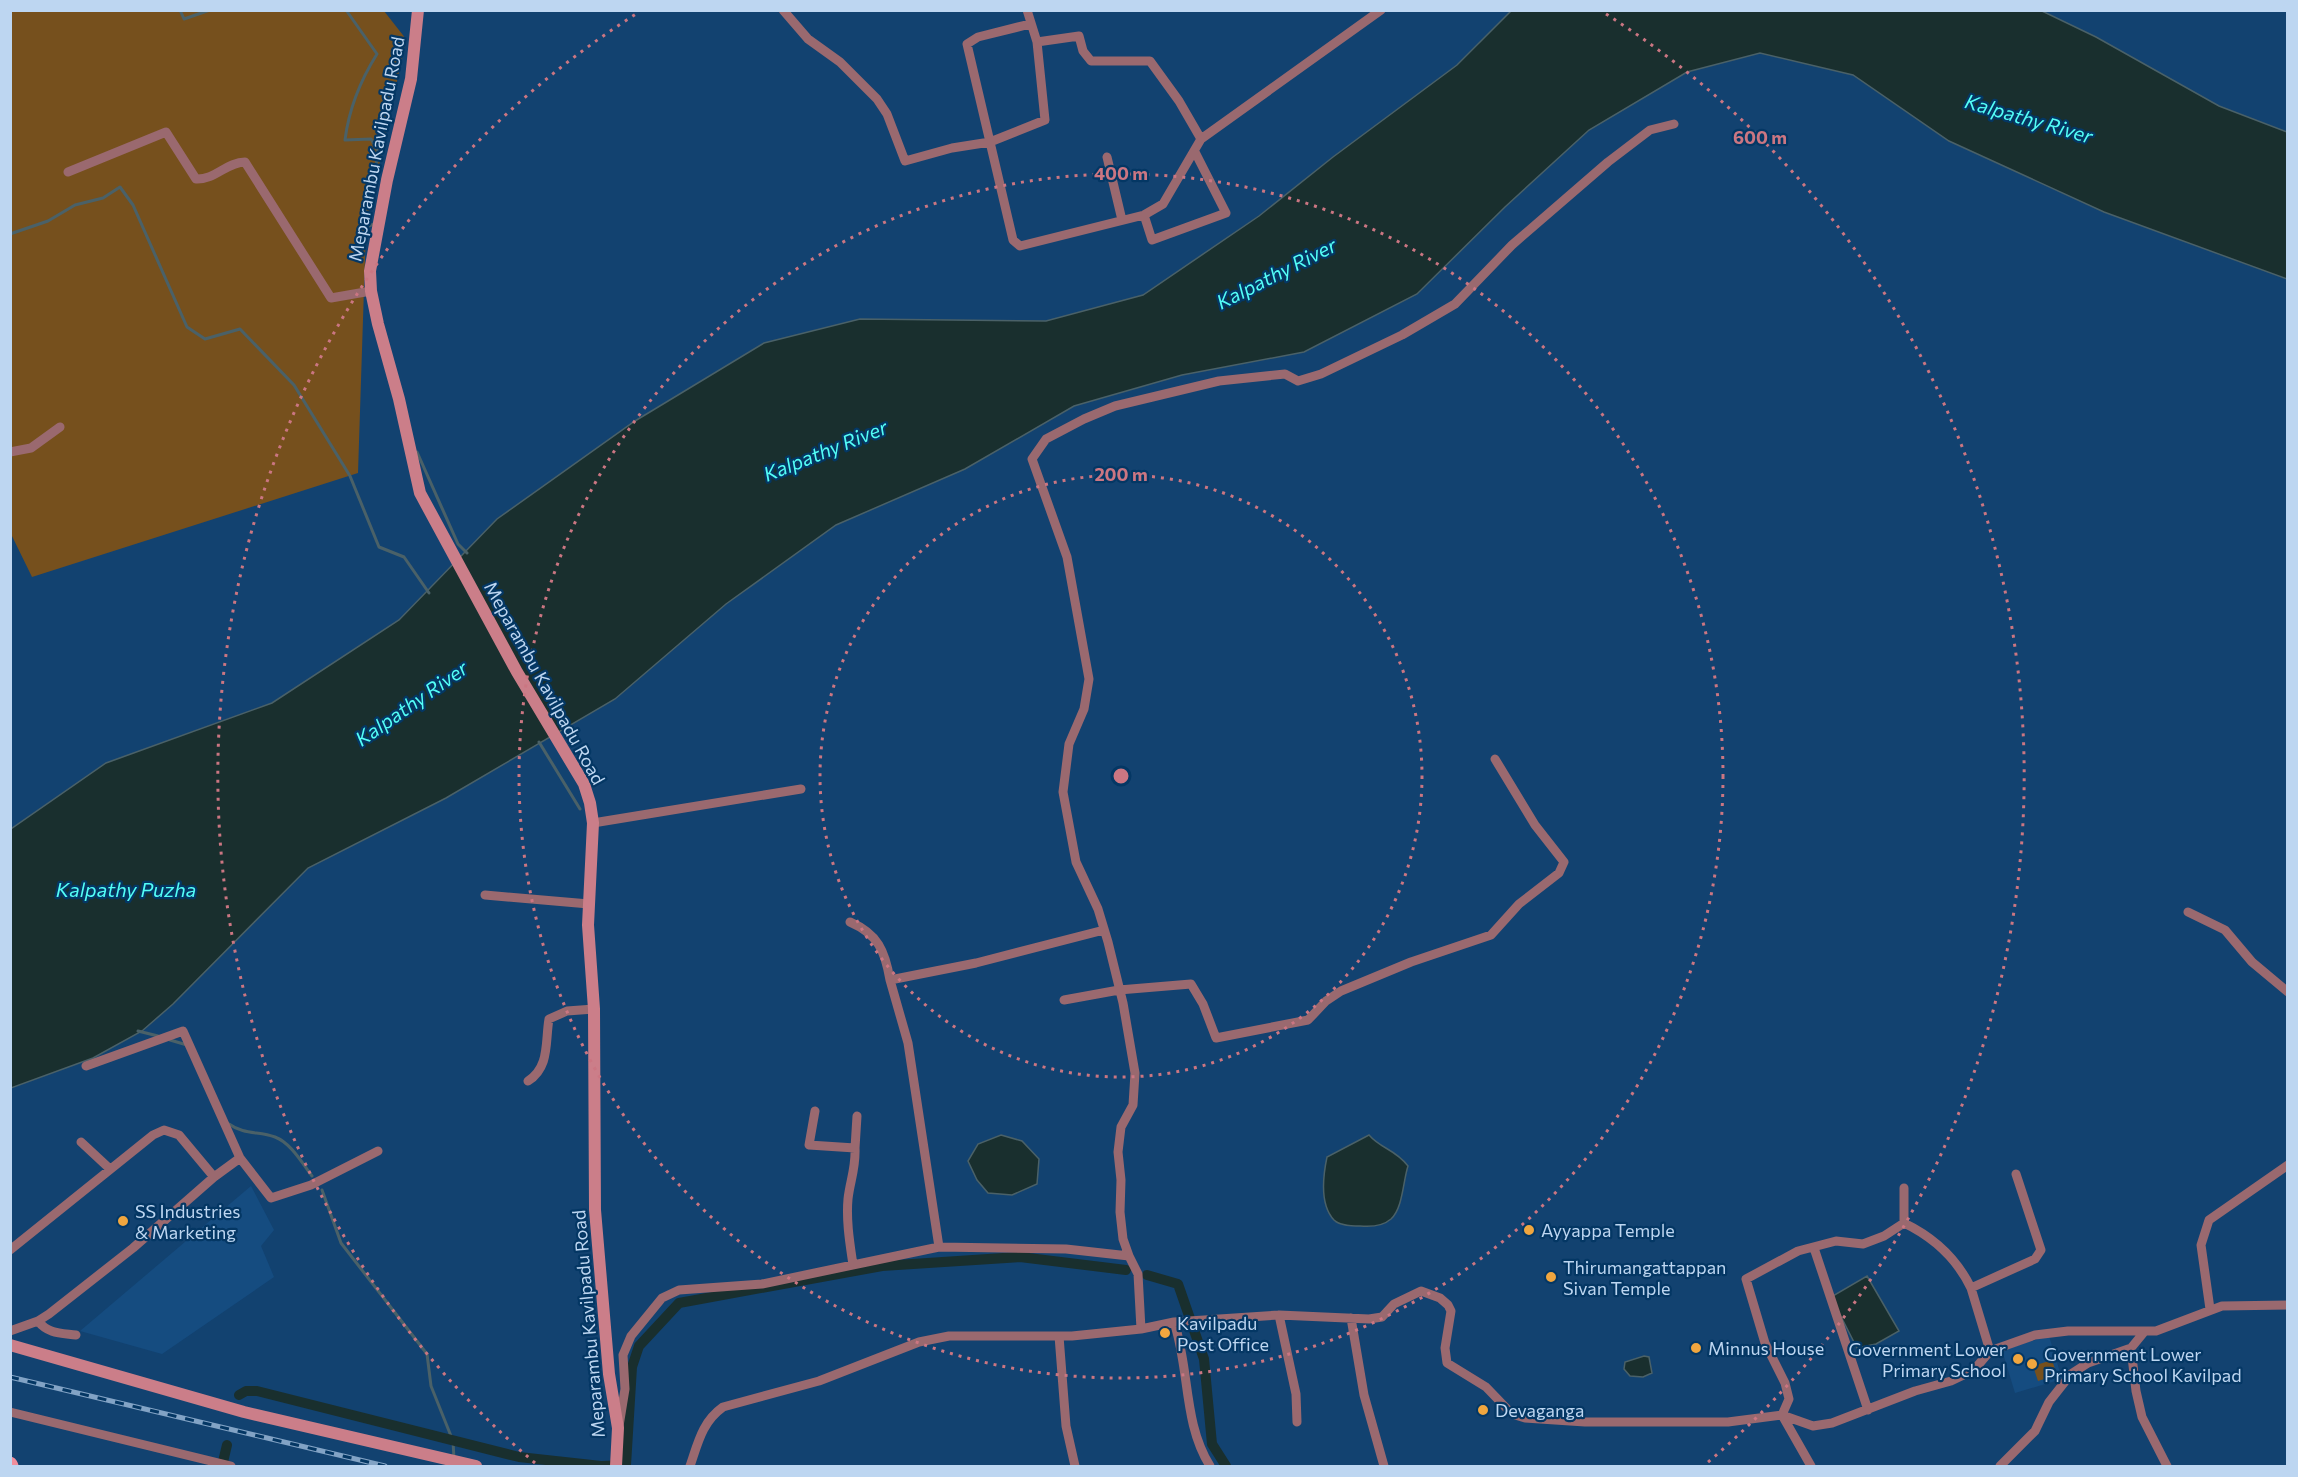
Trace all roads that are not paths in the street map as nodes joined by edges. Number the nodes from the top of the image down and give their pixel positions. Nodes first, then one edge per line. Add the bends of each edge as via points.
1 (417, 10) edge
2 (783, 10) edge
3 (1027, 10) edge
4 (1381, 10) edge
5 (1030, 24) junction
6 (1037, 42) junction
7 (1674, 124) dead end
8 (1201, 139) junction
9 (990, 142) junction
10 (1195, 152) junction
11 (1107, 157) dead end
12 (68, 172) dead end
13 (1144, 215) junction
14 (1122, 220) junction
15 (370, 291) junction
16 (60, 427) dead end
17 (10, 452) edge
18 (1495, 759) dead end
19 (801, 789) dead end
20 (593, 823) junction
21 (485, 895) dead end
22 (589, 904) junction
23 (2187, 912) dead end
24 (850, 922) dead end
25 (1104, 930) junction
26 (890, 980) junction
27 (1119, 990) junction
28 (2288, 992) edge
29 (1064, 1000) dead end
30 (594, 1009) junction
31 (86, 1066) dead end
32 (528, 1081) dead end
33 (815, 1111) dead end
34 (857, 1116) dead end
35 (81, 1142) dead end
36 (855, 1148) junction
37 (378, 1151) dead end
38 (240, 1158) junction
39 (2288, 1165) edge
40 (110, 1168) junction
41 (2016, 1174) dead end
42 (214, 1176) junction
43 (1904, 1188) dead end
44 (1904, 1223) junction
45 (939, 1247) junction
46 (1814, 1248) junction
47 (10, 1250) edge
48 (1129, 1256) junction
49 (853, 1265) junction
50 (1971, 1288) junction
51 (2288, 1305) edge
52 (2210, 1310) junction
53 (1279, 1315) junction
54 (1352, 1318) junction
55 (38, 1321) junction
56 (1174, 1322) junction
57 (1141, 1329) junction
58 (10, 1330) edge
59 (2145, 1331) junction
60 (76, 1335) dead end
61 (1059, 1336) junction
62 (10, 1346) edge
63 (2132, 1348) junction
64 (1990, 1351) junction
65 (1868, 1410) junction
66 (10, 1412) edge
67 (1782, 1415) junction
68 (1297, 1422) dead end
69 (618, 1428) junction
70 (214, 1464) edge
71 (231, 1467) edge
72 (476, 1467) edge
73 (616, 1467) edge
74 (690, 1467) edge
75 (1075, 1467) edge
76 (1210, 1467) edge
77 (1384, 1467) edge
78 (1811, 1467) edge
79 (2000, 1467) edge
80 (2167, 1467) edge

1 - 15 main road, Meparambu Kavilpadu Road via 411,78 373,250
2 - 9 street via 808,39 840,62 877,99 905,161
3 - 5 street
4 - 8 street
5 - 6 street
5 - 9 street via 978,37 968,44
6 - 8 street via 1079,36 1090,61 1150,61
6 - 9 street via 1045,120
7 - 25 street via 1650,130 1608,162 1512,245 1455,304 1402,335 1298,381 1286,374 1219,381 1116,406 1046,439 1032,459 1067,557 1089,679 1084,710 1069,744 1063,792 1076,862
8 - 10 street
9 - 14 street via 1013,240 1020,246
10 - 13 street via 1163,204
10 - 13 street via 1226,213 1152,240
11 - 14 street
12 - 15 street via 166,132 196,179 207,180 236,162 245,162 331,298
13 - 14 street
15 - 20 main road, Meparambu Kavilpadu Road via 420,493 517,672 584,784
16 - 17 street via 31,448
18 - 27 street via 1535,825 1564,862 1559,873 1519,904 1491,935 1341,991 1308,1020 1216,1038 1191,984
19 - 20 street
20 - 22 main road, Meparambu Kavilpadu Road
21 - 22 street
22 - 30 main road, Meparambu Kavilpadu Road
23 - 28 street via 2225,930 2252,962
24 - 26 street via 877,939
25 - 26 street via 976,963
25 - 27 street
26 - 45 street via 908,1043
27 - 29 street
27 - 48 street via 1135,1074 1134,1105 1121,1127 1118,1152 1120,1212
30 - 32 street via 567,1011 549,1019 545,1059 537,1075
30 - 69 main road, Meparambu Kavilpadu Road via 595,1210 609,1374
31 - 38 street via 183,1031
33 - 36 street via 809,1145
34 - 36 street
35 - 40 street
36 - 49 street via 856,1169 848,1197
37 - 38 street via 311,1185 271,1198
38 - 42 street
39 - 52 street via 2209,1220 2201,1245
40 - 42 street via 164,1130 179,1135
40 - 47 street
41 - 50 street via 2041,1250 2035,1259
42 - 55 street via 134,1248
43 - 44 street
44 - 46 street via 1863,1244 1836,1241
44 - 50 street via 1926,1233 1959,1265
45 - 48 street via 1066,1249
45 - 49 street
46 - 65 street
46 - 67 street via 1798,1251 1746,1279 1765,1343 1785,1383 1789,1400
48 - 57 street via 1138,1274
49 - 69 street via 762,1284 679,1290 662,1298 631,1336 623,1355 625,1389
50 - 64 street
51 - 52 street via 2222,1306
52 - 59 street via 2196,1313 2179,1324
53 - 54 street
53 - 56 street
53 - 68 street via 1296,1394
54 - 67 street via 1382,1317 1394,1304 1421,1291 1440,1298 1451,1311 1445,1348 1447,1363 1486,1387 1512,1414 1525,1418 1734,1422
54 - 77 street via 1364,1395
55 - 58 street
55 - 60 street via 44,1329
56 - 57 street
56 - 76 street via 1183,1350 1194,1433
57 - 61 street
59 - 63 street
59 - 64 street via 2035,1335
61 - 74 street via 980,1335 919,1342 819,1381 737,1402 711,1416 700,1434
61 - 75 street via 1066,1426
62 - 72 main road via 244,1412
63 - 79 street via 2088,1363 2071,1374 2049,1402 2035,1431
63 - 80 street via 2142,1418
64 - 65 street via 1974,1370
65 - 67 street via 1812,1426
66 - 70 street
67 - 78 street
69 - 73 main road, Meparambu Kavilpadu Road
70 - 71 street

